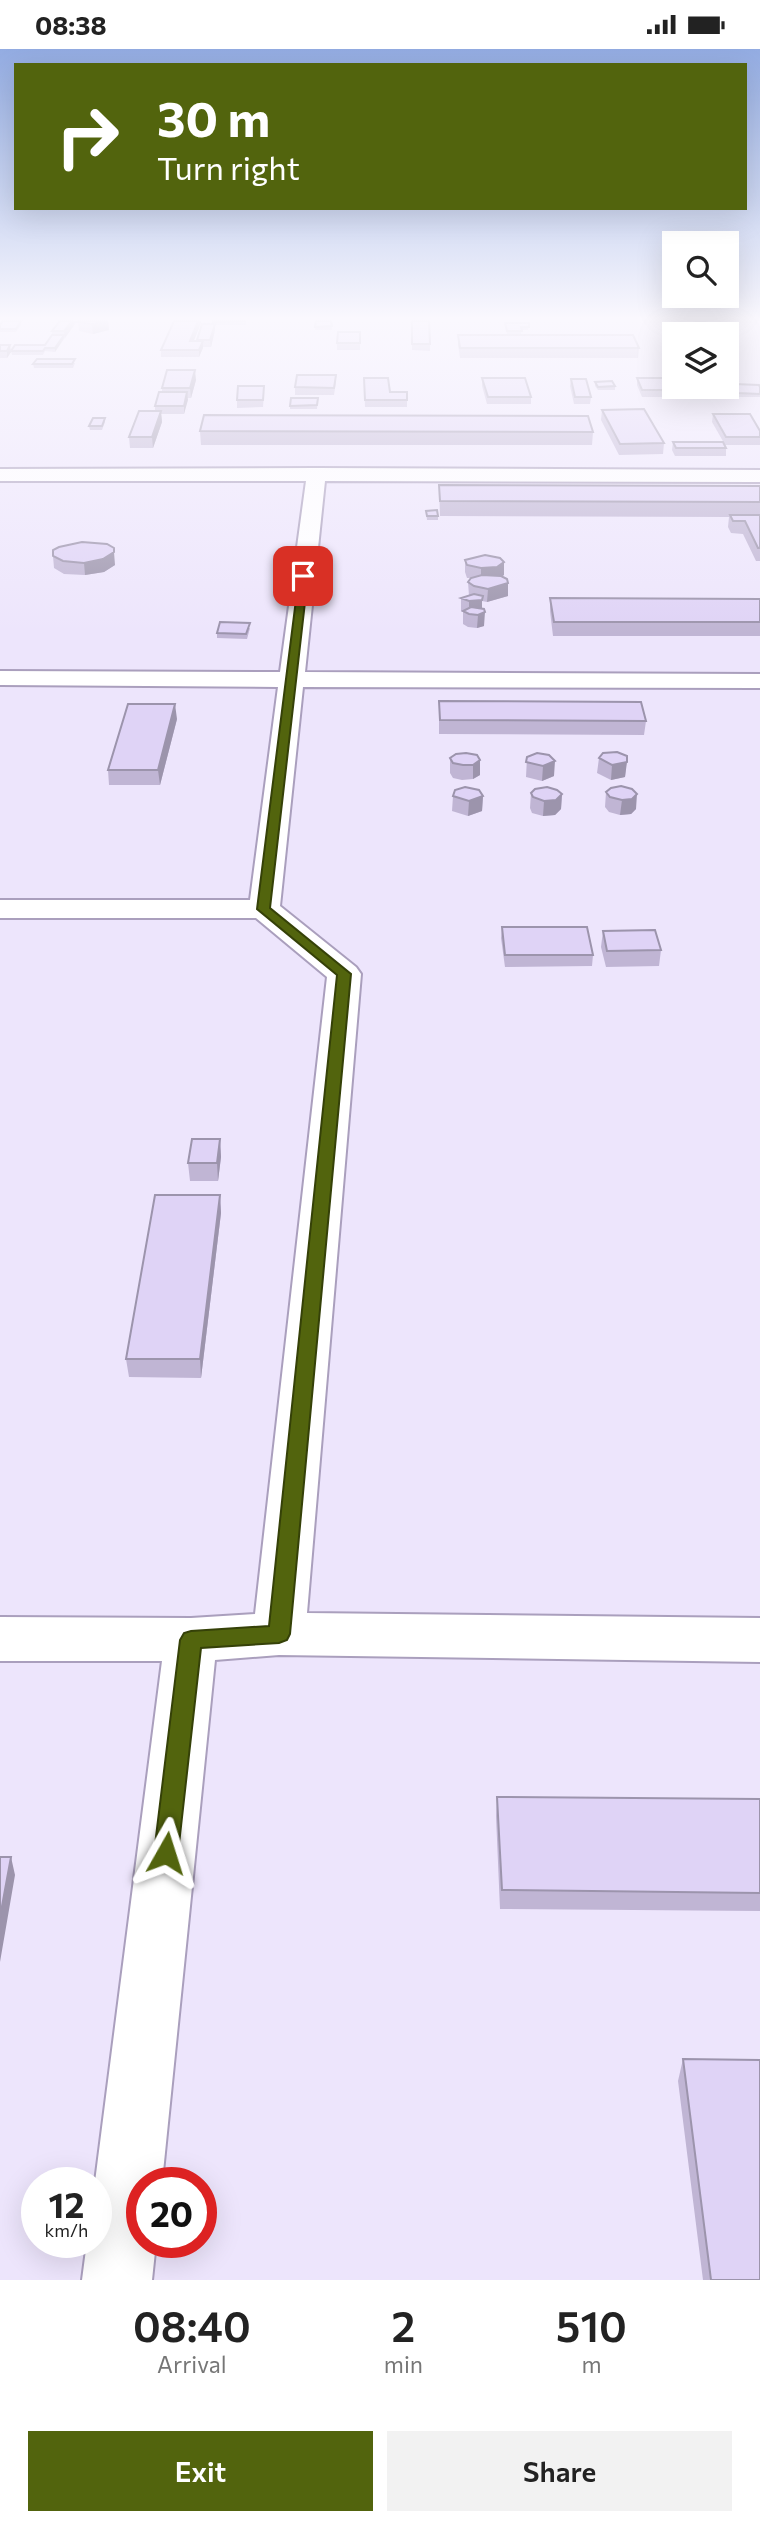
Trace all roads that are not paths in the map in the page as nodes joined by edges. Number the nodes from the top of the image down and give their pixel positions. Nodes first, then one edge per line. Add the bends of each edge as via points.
1 (316, 474) junction
2 (0, 475) edge
3 (760, 476) edge
4 (0, 678) edge
5 (291, 679) junction
6 (760, 681) edge
7 (0, 909) edge
8 (264, 909) junction
9 (279, 1634) junction
10 (0, 1640) edge
11 (191, 1640) junction
12 (760, 1640) edge
13 (117, 2280) edge

1 - 2 lane
1 - 3 lane
1 - 5 lane
4 - 5 lane
5 - 6 lane
5 - 8 lane
7 - 8 lane
8 - 9 lane via 344,974
9 - 11 lane
9 - 12 lane
10 - 11 lane
11 - 13 lane

